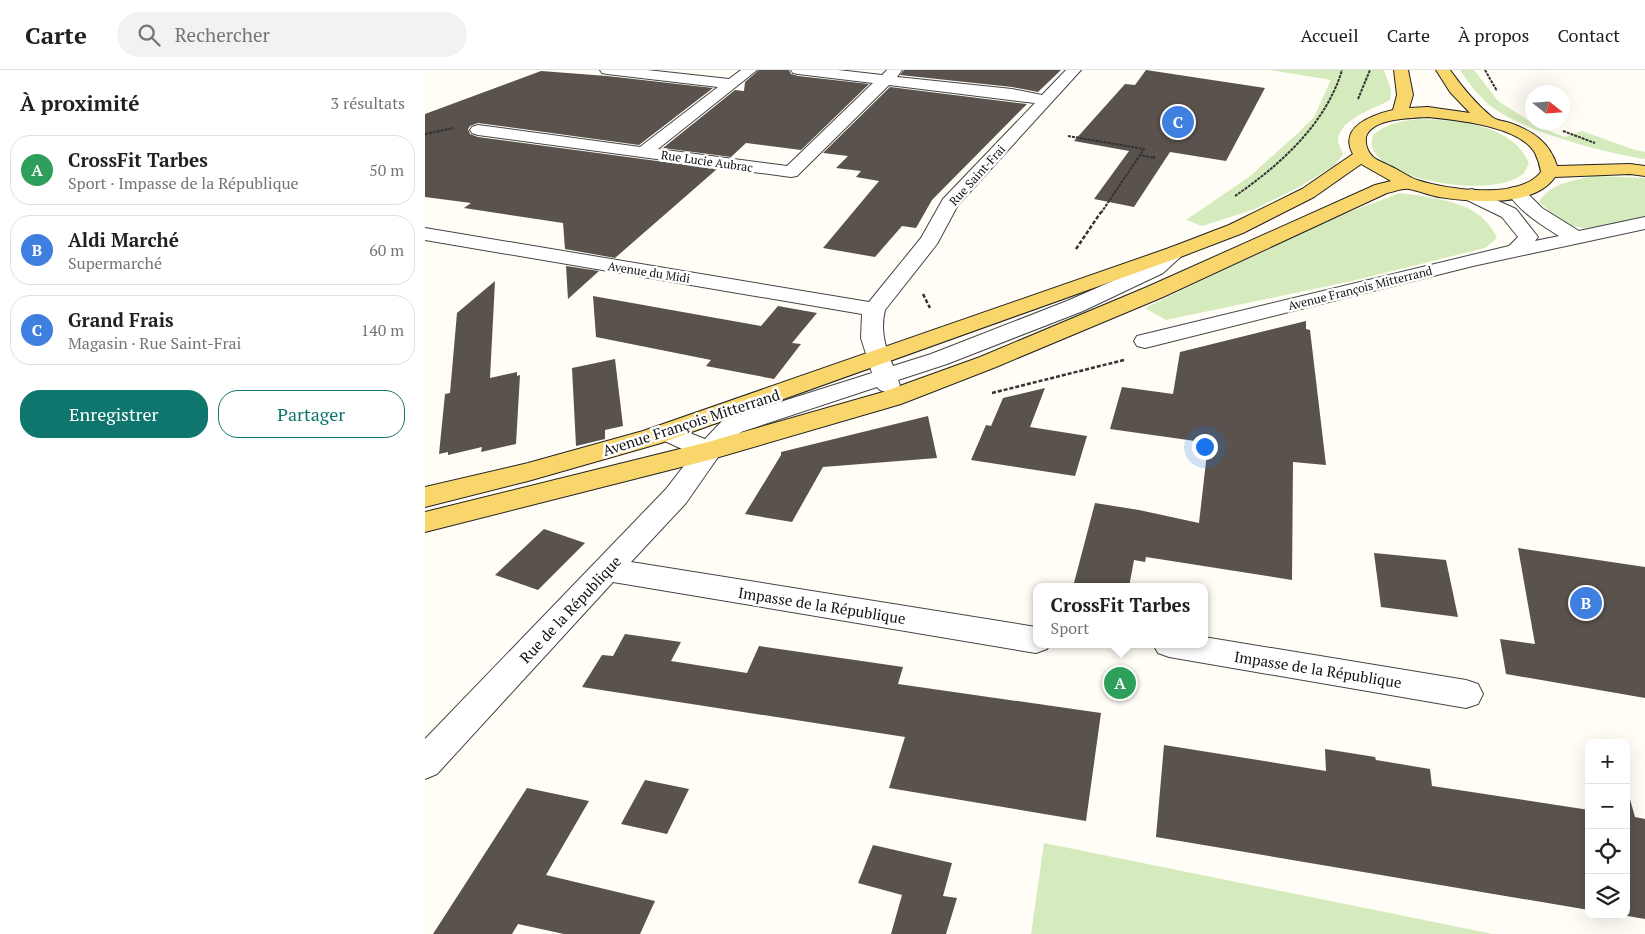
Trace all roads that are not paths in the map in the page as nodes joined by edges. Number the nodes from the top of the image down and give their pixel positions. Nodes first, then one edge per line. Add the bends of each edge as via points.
1 (607, 70) edge
2 (750, 70) edge
3 (798, 70) edge
4 (1074, 70) edge
5 (1401, 70) edge
6 (1443, 70) edge
7 (890, 75) edge
8 (732, 84) junction
9 (1046, 100) junction
10 (1400, 114) junction
11 (1488, 122) junction
12 (478, 130) dead end
13 (1542, 149) junction
14 (645, 152) junction
15 (1363, 155) junction
16 (1637, 170) edge
17 (1550, 172) junction
18 (1409, 183) junction
19 (1516, 192) junction
20 (1472, 195) junction
21 (1645, 224) edge
22 (425, 234) edge
23 (1576, 238) junction
24 (1516, 251) junction
25 (1176, 252) junction
26 (873, 309) junction
27 (1145, 341) dead end
28 (884, 373) junction
29 (667, 432) junction
30 (709, 451) junction
31 (425, 498) edge
32 (425, 522) edge
33 (607, 570) junction
34 (1033, 640) edge
35 (1193, 648) edge
36 (1466, 694) dead end
37 (425, 764) edge

1 - 8 street
2 - 8 street
3 - 7 street
4 - 9 street, Rue Saint-Frai
5 - 10 main road via 1405,95
6 - 11 main road via 1455,89
7 - 9 street
7 - 14 street, Rue Lucie Aubrac via 791,172
8 - 14 street
9 - 26 street, Rue Saint-Frai via 950,203 930,240
10 - 11 main road via 1443,114
10 - 15 main road via 1379,118 1364,126 1357,136 1357,148
11 - 13 main road via 1528,138
12 - 14 street, Rue Lucie Aubrac
13 - 16 main road
13 - 17 main road
15 - 18 main road via 1366,160
15 - 25 main road, Avenue François Mitterrand via 1308,193 1236,229
16 - 17 main road
17 - 19 main road via 1542,182
18 - 20 main road
18 - 28 main road via 1381,189 1155,292 988,362
19 - 20 main road
19 - 23 street via 1535,212
20 - 24 street via 1509,212 1528,237
21 - 23 street, Avenue François Mitterrand
22 - 26 street, Avenue du Midi
23 - 24 street, Avenue François Mitterrand
24 - 27 street, Avenue François Mitterrand
25 - 28 main road, Avenue François Mitterrand via 952,330
25 - 28 street, Rue de la République via 1157,270 1075,306 939,359
26 - 28 street via 870,334
28 - 29 main road, Avenue François Mitterrand
28 - 30 street, Rue de la République via 732,426
29 - 30 street
29 - 31 main road, Avenue François Mitterrand
30 - 32 main road, Avenue François Mitterrand
30 - 33 street, Rue de la République via 676,496
33 - 34 street, Impasse de la République
33 - 37 street, Rue de la République
35 - 36 street, Impasse de la République

